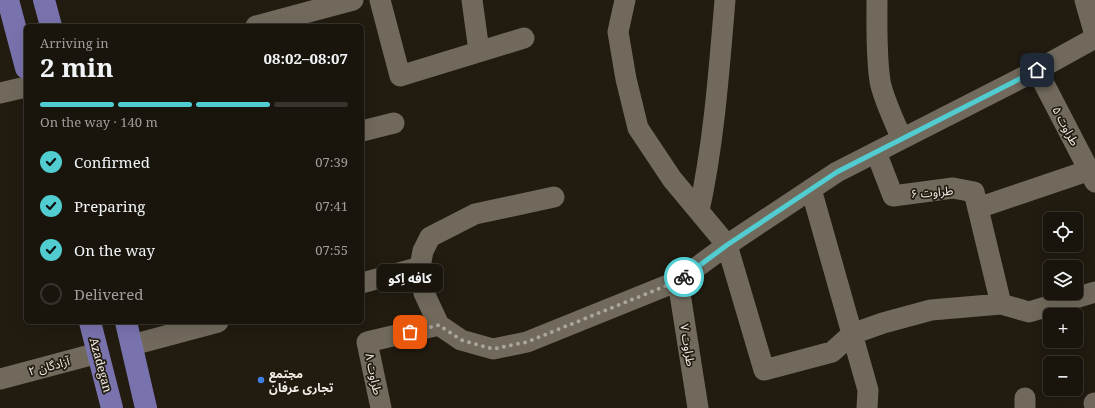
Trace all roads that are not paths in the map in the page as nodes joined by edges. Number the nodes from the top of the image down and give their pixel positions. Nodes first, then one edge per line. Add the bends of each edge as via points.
1 (8, 0) edge
2 (44, 0) edge
3 (353, 0) edge
4 (380, 0) edge
5 (472, 0) edge
6 (625, 0) edge
7 (725, 0) edge
8 (877, 0) edge
9 (1085, 0) edge
10 (50, 24) edge
11 (263, 24) edge
12 (1095, 35) edge
13 (524, 38) dead end
14 (1095, 38) edge
15 (479, 51) junction
16 (24, 60) edge
17 (1037, 70) junction
18 (24, 87) edge
19 (0, 93) edge
20 (394, 123) dead end
21 (364, 130) edge
22 (902, 139) junction
23 (876, 152) junction
24 (1092, 176) edge
25 (811, 189) junction
26 (554, 197) dead end
27 (978, 208) junction
28 (699, 211) junction
29 (727, 245) junction
30 (420, 267) junction
31 (678, 281) junction
32 (364, 282) edge
33 (1095, 292) edge
34 (1001, 304) junction
35 (91, 324) edge
36 (127, 324) edge
37 (211, 324) edge
38 (439, 325) junction
39 (852, 334) junction
40 (132, 345) junction
41 (98, 353) junction
42 (0, 380) edge
43 (112, 408) edge
44 (146, 408) edge
45 (381, 408) edge
46 (698, 408) edge
47 (867, 408) edge

1 - 16 main road
2 - 10 main road
3 - 11 street
4 - 15 street via 400,76
5 - 15 street
6 - 28 street via 618,32 638,128 672,179
7 - 28 street via 716,97
8 - 22 street via 880,81
9 - 12 street
13 - 15 street
14 - 17 street
17 - 22 street
17 - 24 street, طراوت ۵
18 - 19 street
20 - 21 street
22 - 23 street
23 - 25 street
23 - 27 street, طراوت ۶ via 893,196 953,188 974,192
24 - 27 street
25 - 29 street
25 - 39 street
26 - 30 street via 475,214 430,237 423,251
27 - 34 street, طراوت ۶
28 - 29 street
29 - 31 street
29 - 39 street via 764,370 832,352
30 - 32 street
30 - 38 street via 424,293
31 - 38 street via 527,342 493,349 461,340
31 - 46 street, طراوت ۷
33 - 34 street via 1029,312
34 - 39 street via 931,310
35 - 41 main road, Azadegan
36 - 40 main road
37 - 40 street
38 - 45 street, طراوت ۸ via 367,342
39 - 47 street via 868,390
40 - 41 main road
40 - 44 main road
41 - 42 street, آزادگان ۲
41 - 43 main road, Azadegan

